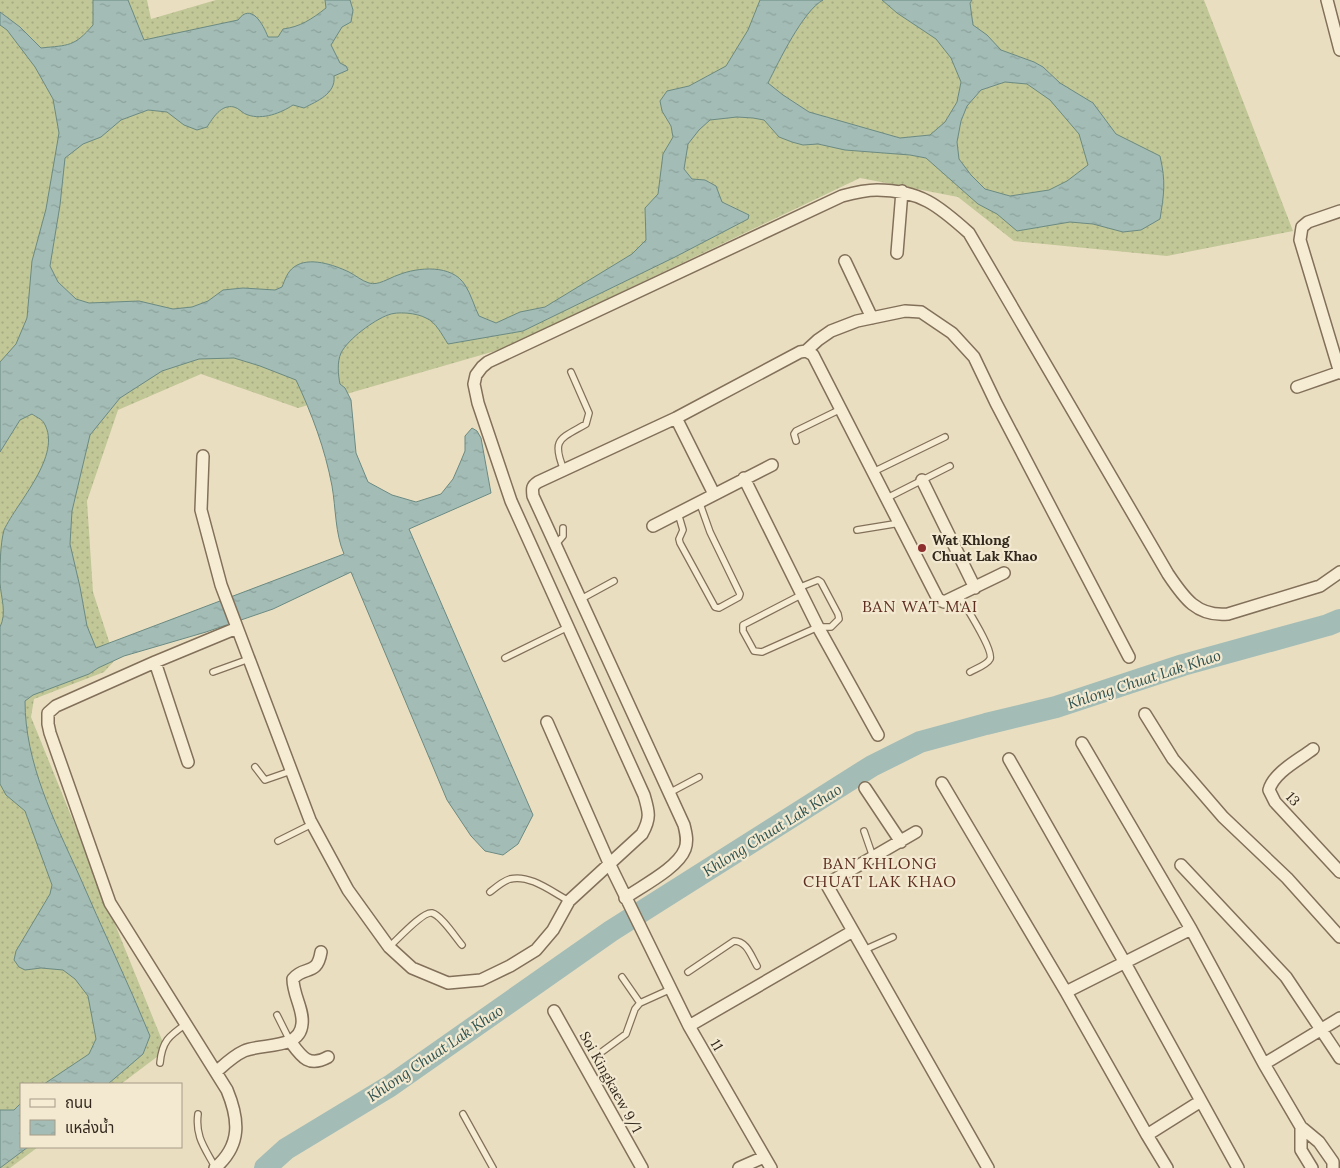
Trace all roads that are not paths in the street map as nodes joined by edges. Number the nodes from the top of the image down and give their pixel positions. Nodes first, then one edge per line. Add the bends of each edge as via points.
1 (1327, 0) edge
2 (1340, 50) edge
3 (902, 192) junction
4 (1340, 211) edge
5 (897, 253) dead end
6 (845, 261) dead end
7 (872, 318) junction
8 (806, 351) junction
9 (571, 372) dead end
10 (1340, 373) edge
11 (1297, 387) dead end
12 (841, 409) junction
13 (676, 418) junction
14 (945, 438) dead end
15 (796, 441) dead end
16 (203, 456) dead end
17 (772, 465) dead end
18 (950, 466) dead end
19 (564, 470) junction
20 (874, 472) junction
21 (744, 478) junction
22 (922, 480) junction
23 (714, 494) junction
24 (887, 498) junction
25 (699, 501) junction
26 (678, 513) junction
27 (900, 523) junction
28 (653, 526) dead end
29 (563, 528) dead end
30 (858, 530) dead end
31 (556, 544) junction
32 (1340, 572) edge
33 (1004, 573) dead end
34 (614, 581) dead end
35 (975, 588) junction
36 (800, 591) junction
37 (959, 595) junction
38 (580, 599) junction
39 (236, 625) junction
40 (568, 627) junction
41 (818, 627) junction
42 (1129, 657) dead end
43 (505, 658) dead end
44 (249, 659) junction
45 (155, 662) junction
46 (214, 672) dead end
47 (970, 672) dead end
48 (1145, 714) dead end
49 (547, 722) dead end
50 (878, 736) dead end
51 (1082, 743) dead end
52 (1313, 749) dead end
53 (1009, 759) dead end
54 (188, 762) dead end
55 (256, 767) dead end
56 (291, 770) junction
57 (699, 777) dead end
58 (942, 783) dead end
59 (864, 788) dead end
60 (670, 793) junction
61 (312, 824) junction
62 (864, 831) dead end
63 (916, 832) dead end
64 (278, 841) dead end
65 (901, 842) junction
66 (873, 858) junction
67 (609, 863) junction
68 (1181, 865) dead end
69 (1340, 872) edge
70 (490, 892) dead end
71 (626, 898) junction
72 (568, 901) junction
73 (1191, 929) junction
74 (853, 931) junction
75 (893, 937) dead end
76 (1340, 938) edge
77 (462, 946) dead end
78 (389, 947) junction
79 (864, 950) junction
80 (322, 952) dead end
81 (1125, 963) junction
82 (757, 966) dead end
83 (688, 972) dead end
84 (622, 977) dead end
85 (670, 989) junction
86 (1066, 992) junction
87 (640, 1003) junction
88 (554, 1010) dead end
89 (277, 1015) dead end
90 (1340, 1018) edge
91 (186, 1024) junction
92 (689, 1026) junction
93 (1322, 1030) junction
94 (290, 1041) junction
95 (603, 1051) dead end
96 (328, 1057) dead end
97 (1340, 1058) edge
98 (160, 1064) dead end
99 (1264, 1064) junction
100 (216, 1072) junction
101 (1201, 1101) junction
102 (198, 1114) dead end
103 (463, 1114) dead end
104 (1301, 1127) junction
105 (1147, 1135) junction
106 (764, 1157) junction
107 (215, 1168) edge
108 (493, 1168) edge
109 (642, 1168) edge
110 (739, 1168) edge
111 (770, 1168) edge
112 (988, 1168) edge
113 (1166, 1168) edge
114 (1238, 1168) edge
115 (1312, 1168) edge
116 (1333, 1168) edge

1 - 2 street
3 - 5 street
3 - 32 street via 927,199 969,233 1183,596 1206,613 1228,614 1320,586
3 - 40 street via 875,189 842,196 482,367 474,384 490,439 511,501
4 - 10 street via 1308,222 1302,227 1300,240
6 - 7 street
7 - 8 street via 831,331
7 - 42 street via 905,311 920,312 952,333 974,357
8 - 12 street via 814,355
8 - 13 street
9 - 19 lane via 589,413 586,424 562,438 557,445
10 - 11 street
12 - 15 lane via 796,431
12 - 20 street
13 - 19 street
13 - 23 street
14 - 20 lane
16 - 39 street via 201,510
17 - 21 street
18 - 22 lane
19 - 31 street via 538,482 532,489
20 - 24 street
21 - 23 street
21 - 36 street
22 - 24 lane
22 - 35 street
23 - 25 street
24 - 27 street
25 - 26 street
25 - 26 lane via 740,594 723,607 715,607 680,543 683,530
26 - 28 street
27 - 30 lane
27 - 37 street via 938,599 944,602
29 - 31 lane via 563,536
31 - 38 street
33 - 35 street
34 - 38 lane
35 - 37 street
36 - 41 street
36 - 41 lane via 818,580 822,582 839,620 831,627
36 - 41 lane via 743,624 743,631 754,651 762,652
37 - 47 lane via 991,657
38 - 60 street
39 - 44 street
39 - 45 street
40 - 43 lane
40 - 67 street via 650,813 642,834
41 - 50 street
44 - 46 lane
44 - 56 street
45 - 54 street
45 - 91 street via 56,706 48,713 48,724 110,903
48 - 76 street via 1173,759 1223,817 1287,878
49 - 67 street, 11
51 - 73 street
52 - 69 street, 13 via 1281,773 1268,790 1274,802
53 - 81 street
55 - 56 lane via 265,780
56 - 61 street
57 - 60 lane
58 - 86 street
59 - 65 street
60 - 71 street via 684,825 685,849 676,862
61 - 64 lane
61 - 78 street via 348,890
62 - 66 lane
63 - 65 street
65 - 66 street
66 - 74 street via 830,882 828,887
67 - 71 street, 11
67 - 72 street
68 - 93 street via 1286,977
70 - 72 lane via 504,882 518,878
71 - 85 street, 11
72 - 78 street via 553,930 536,950 481,980 448,983 412,968
73 - 81 street
73 - 99 street
74 - 79 street
74 - 92 street
75 - 79 lane
77 - 78 lane via 441,920 429,913
79 - 112 street
80 - 94 street via 315,968 293,979 294,995 303,1021 301,1031
81 - 86 street
81 - 101 street
82 - 83 lane via 745,944 734,941
84 - 87 lane
85 - 87 lane
85 - 92 street, 11
86 - 105 street
87 - 95 lane via 626,1034
88 - 109 street, Soi Kingkaew 9/1
89 - 94 lane
90 - 93 street
91 - 98 lane via 164,1044
91 - 100 street
92 - 106 street, 11
93 - 97 street
93 - 99 street
94 - 96 street via 308,1060 320,1061
94 - 100 street via 243,1051
99 - 104 street
100 - 107 street via 235,1110 237,1130 232,1148
101 - 105 street
101 - 114 street
102 - 107 lane via 198,1136
103 - 108 lane
104 - 115 street via 1301,1150
104 - 116 street via 1319,1142 1333,1162
105 - 113 street
106 - 110 street
106 - 111 street, 11

